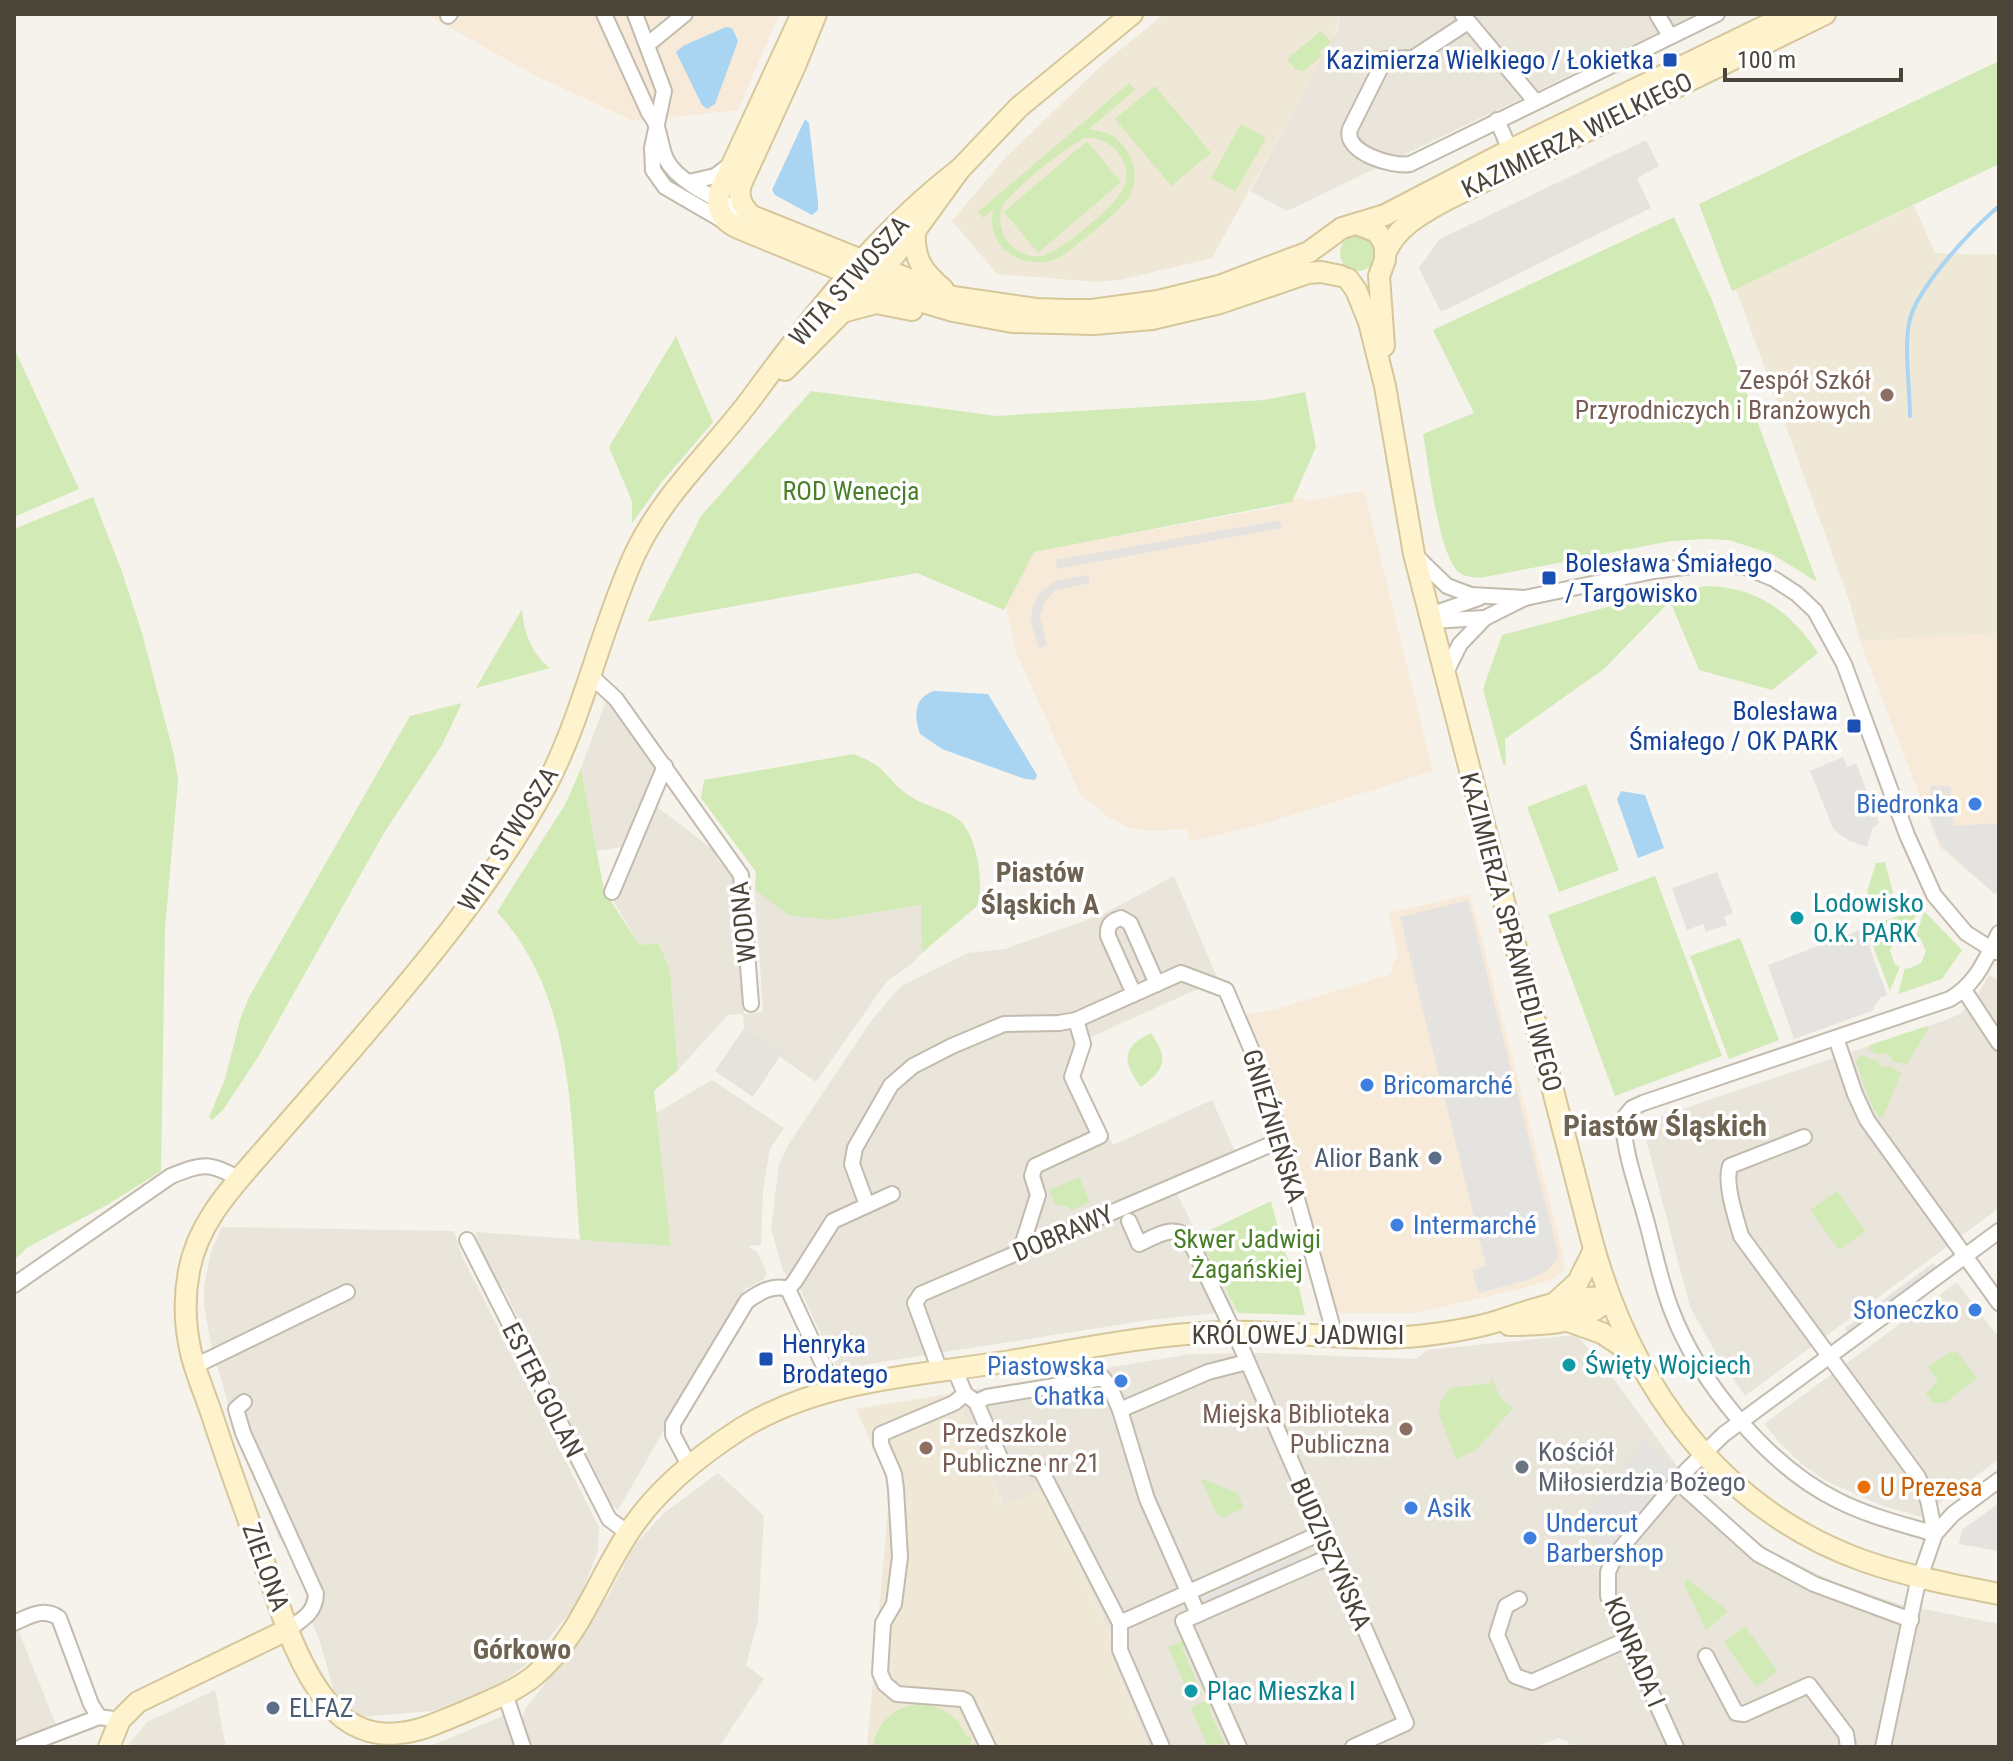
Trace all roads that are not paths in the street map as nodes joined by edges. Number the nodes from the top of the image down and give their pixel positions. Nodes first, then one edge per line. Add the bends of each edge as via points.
1 (604, 14) edge
2 (635, 14) edge
3 (685, 14) edge
4 (802, 14) edge
5 (816, 14) edge
6 (1132, 14) edge
7 (1657, 14) edge
8 (1717, 14) edge
9 (1790, 14) edge
10 (1825, 14) edge
11 (1465, 18) edge
12 (1756, 22) edge
13 (1670, 36) junction
14 (647, 45) junction
15 (1535, 101) junction
16 (1497, 120) junction
17 (658, 123) junction
18 (1510, 150) junction
19 (735, 161) junction
20 (960, 169) junction
21 (688, 182) junction
22 (741, 184) junction
23 (722, 207) junction
24 (752, 216) junction
25 (1357, 224) junction
26 (915, 231) junction
27 (1336, 233) junction
28 (812, 256) junction
29 (1384, 259) junction
30 (867, 272) junction
31 (1344, 278) junction
32 (953, 304) junction
33 (834, 309) junction
34 (1385, 386) junction
35 (1414, 554) junction
36 (1485, 597) junction
37 (1525, 598) junction
38 (1485, 618) junction
39 (1430, 621) junction
40 (590, 675) junction
41 (1444, 678) junction
42 (665, 766) junction
43 (612, 892) dead end
44 (1999, 933) edge
45 (1995, 951) edge
46 (1157, 984) junction
47 (1964, 990) junction
48 (1134, 994) junction
49 (751, 1004) dead end
50 (1076, 1020) junction
51 (1836, 1038) junction
52 (1999, 1043) edge
53 (1804, 1137) dead end
54 (1281, 1140) junction
55 (239, 1179) junction
56 (892, 1194) dead end
57 (867, 1205) junction
58 (1129, 1221) dead end
59 (1999, 1231) edge
60 (199, 1237) joint
61 (467, 1240) dead end
62 (1594, 1250) junction
63 (1020, 1252) junction
64 (1965, 1256) junction
65 (14, 1285) edge
66 (788, 1289) junction
67 (347, 1292) dead end
68 (1610, 1298) junction
69 (1999, 1303) edge
70 (1559, 1312) junction
71 (1233, 1331) junction
72 (1335, 1336) junction
73 (1635, 1355) junction
74 (1831, 1355) junction
75 (1247, 1362) junction
76 (195, 1366) junction
77 (948, 1370) junction
78 (835, 1390) junction
79 (971, 1398) junction
80 (244, 1402) dead end
81 (1120, 1410) junction
82 (1742, 1422) junction
83 (1703, 1452) junction
84 (690, 1467) junction
85 (1999, 1480) edge
86 (1678, 1482) junction
87 (628, 1533) junction
88 (1321, 1533) junction
89 (1935, 1534) junction
90 (1331, 1556) junction
91 (1919, 1577) junction
92 (1188, 1592) junction
93 (1999, 1594) edge
94 (1519, 1599) dead end
95 (1198, 1614) junction
96 (1911, 1620) junction
97 (14, 1623) edge
98 (1120, 1623) junction
99 (289, 1629) junction
100 (1628, 1639) junction
101 (1706, 1656) dead end
102 (505, 1694) junction
103 (109, 1718) junction
104 (21, 1747) edge
105 (109, 1747) edge
106 (523, 1747) edge
107 (988, 1747) edge
108 (1162, 1747) edge
109 (1239, 1747) edge
110 (1353, 1747) edge
111 (1676, 1747) edge
112 (1848, 1747) edge
113 (1883, 1747) edge

1 - 17 street
2 - 14 street
3 - 14 street
4 - 19 street
5 - 22 street
6 - 20 street, WITA STWOSZA via 1019,107
7 - 13 street
8 - 13 street
9 - 12 street, KAZIMIERZA WIELKIEGO
10 - 29 street, KAZIMIERZA WIELKIEGO via 1460,192 1405,227
11 - 15 street
11 - 16 street via 1413,58 1385,59 1348,136 1350,143 1397,166 1410,164
12 - 18 street, KAZIMIERZA WIELKIEGO
13 - 15 street
14 - 17 street via 664,91
15 - 16 street
16 - 18 street
17 - 21 street via 665,157
17 - 23 street via 653,170 665,187 689,202
18 - 25 street, KAZIMIERZA WIELKIEGO via 1396,210
19 - 21 street via 715,176
19 - 23 street
20 - 26 street, WITA STWOSZA
20 - 30 street, WITA STWOSZA via 935,188
21 - 23 street
22 - 23 street
22 - 24 street via 740,201
23 - 24 street
23 - 28 street
24 - 30 street
25 - 27 street
25 - 29 street via 1377,232
26 - 30 street, WITA STWOSZA
26 - 32 street via 919,264
27 - 31 street via 1329,255
27 - 32 street via 1275,266 1158,301 1092,310
28 - 30 street
28 - 33 street
29 - 31 street via 1371,277
29 - 34 street, KAZIMIERZA SPRAWIEDLIWEGO via 1379,276
30 - 32 street via 909,298
30 - 33 street, WITA STWOSZA
31 - 32 street via 1308,273 1186,312 1122,323 1012,322
31 - 34 street, KAZIMIERZA SPRAWIEDLIWEGO via 1366,312
32 - 33 street via 923,312 876,303
33 - 40 street, WITA STWOSZA via 767,373 652,520 632,559
34 - 35 street, KAZIMIERZA SPRAWIEDLIWEGO
35 - 36 street via 1447,586
35 - 39 street, KAZIMIERZA SPRAWIEDLIWEGO
36 - 37 street
36 - 39 street via 1441,611
37 - 38 street
37 - 45 street via 1714,563 1745,567 1797,594 1815,611 1844,664 1934,895 1966,933
38 - 39 street
38 - 41 street via 1460,644
39 - 41 street, KAZIMIERZA SPRAWIEDLIWEGO
40 - 42 street, WODNA via 616,699
40 - 55 street, WITA STWOSZA via 544,789 470,904
41 - 62 street, KAZIMIERZA SPRAWIEDLIWEGO
42 - 43 street
42 - 49 street, WODNA via 741,875
44 - 45 street
45 - 47 street
46 - 48 street, GNIEŹNIEŃSKA
46 - 48 street via 1130,923 1117,919 1107,928 1108,936
46 - 54 street, GNIEŹNIEŃSKA via 1181,973 1226,990 1259,1066
47 - 51 street
47 - 52 street
48 - 50 street, GNIEŹNIEŃSKA
50 - 57 street, GNIEŹNIEŃSKA via 1004,1024 913,1066 891,1085 855,1148 852,1164
50 - 63 street via 1083,1044 1072,1077 1100,1136 1035,1166 1032,1176 1038,1195
51 - 64 street via 1867,1120
51 - 82 street via 1643,1103 1623,1119 1671,1309 1707,1377
53 - 74 street via 1736,1161 1728,1172 1741,1236
54 - 63 street, DOBRAWY
54 - 72 street, GNIEŹNIEŃSKA
55 - 60 street, WITA STWOSZA
55 - 65 street via 209,1165 171,1176
56 - 57 street
57 - 66 street via 833,1221
58 - 71 street, BUDZISZYŃSKA via 1139,1244 1174,1230 1185,1234
59 - 64 street, KONRADA I
60 - 76 street, ZIELONA via 186,1299
61 - 87 street, ESTER GOLAN via 609,1519
62 - 68 street, KAZIMIERZA SPRAWIEDLIWEGO
62 - 70 street
63 - 77 street, DOBRAWY via 921,1294 915,1303
64 - 69 street
64 - 74 street, KONRADA I
66 - 78 street
66 - 84 street via 778,1286 747,1301 673,1424 673,1435
67 - 76 street
68 - 70 street, KRÓLOWEJ JADWIGI via 1591,1297
68 - 73 street, KAZIMIERZA SPRAWIEDLIWEGO
70 - 72 street, KRÓLOWEJ JADWIGI via 1420,1336
70 - 73 street
71 - 72 street, KRÓLOWEJ JADWIGI
71 - 75 street, BUDZISZYŃSKA
71 - 77 street, KRÓLOWEJ JADWIGI
73 - 83 street, KAZIMIERZA SPRAWIEDLIWEGO via 1661,1401
74 - 82 street, KONRADA I
74 - 89 street via 1918,1477
75 - 81 street via 1208,1372
75 - 88 street, BUDZISZYŃSKA
76 - 99 street, ZIELONA
77 - 78 street, KRÓLOWEJ JADWIGI
77 - 79 street
78 - 84 street, KRÓLOWEJ JADWIGI via 751,1423
79 - 81 street via 1103,1378
79 - 98 street via 1002,1462 1039,1469
79 - 107 street via 881,1434 894,1474 900,1557 879,1661 885,1684 897,1694 966,1701
80 - 99 street via 236,1409 243,1433 316,1594 311,1612
81 - 92 street via 1147,1499
82 - 83 street, KONRADA I
82 - 89 street via 1798,1475 1833,1498
83 - 86 street, KONRADA I
83 - 91 street, KAZIMIERZA SPRAWIEDLIWEGO via 1756,1500 1820,1541 1863,1561
84 - 87 street, KRÓLOWEJ JADWIGI
85 - 89 street
86 - 96 street via 1758,1554 1814,1584
86 - 100 street, KONRADA I via 1616,1554 1608,1572 1608,1596
87 - 102 street, ZIELONA via 563,1643 541,1671
88 - 90 street, BUDZISZYŃSKA
88 - 92 street
89 - 91 street
90 - 95 street
90 - 110 street, BUDZISZYŃSKA via 1406,1723
91 - 93 street, KAZIMIERZA SPRAWIEDLIWEGO
91 - 96 street
92 - 95 street
92 - 98 street
94 - 100 street via 1506,1606 1497,1635 1515,1676 1532,1682
95 - 109 street via 1183,1621
96 - 113 street
97 - 103 street via 42,1612 59,1618 91,1704
98 - 108 street via 1120,1650
99 - 102 street, ZIELONA via 322,1695 345,1720 364,1730 414,1731
99 - 103 street
100 - 111 street, KONRADA I
101 - 112 street via 1736,1713 1809,1685 1846,1734
102 - 106 street
103 - 104 street
103 - 105 street

